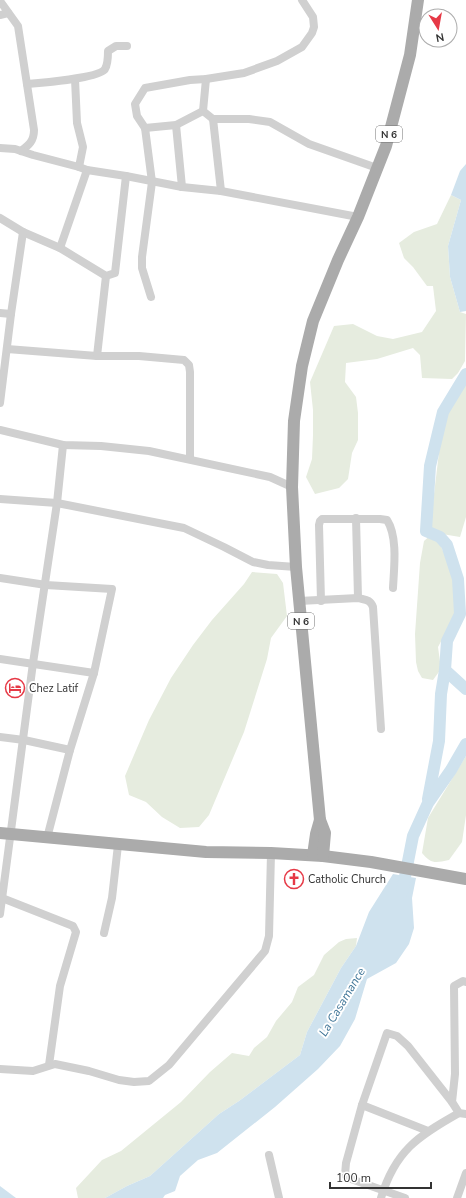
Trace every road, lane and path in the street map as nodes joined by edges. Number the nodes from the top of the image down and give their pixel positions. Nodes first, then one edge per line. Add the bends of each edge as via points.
1 (302, 0) edge
2 (418, 0) edge
3 (0, 1) edge
4 (4, 14) edge
5 (127, 46) dead end
6 (75, 78) junction
7 (206, 79) junction
8 (27, 84) junction
9 (204, 111) junction
10 (213, 119) junction
11 (176, 125) junction
12 (145, 128) junction
13 (0, 148) edge
14 (21, 151) junction
15 (83, 168) junction
16 (377, 168) junction
17 (126, 176) junction
18 (152, 182) junction
19 (182, 187) junction
20 (221, 190) junction
21 (358, 217) junction
22 (0, 218) edge
23 (23, 232) junction
24 (60, 248) junction
25 (106, 276) junction
26 (151, 297) dead end
27 (0, 313) edge
28 (10, 314) junction
29 (7, 349) junction
30 (97, 356) junction
31 (0, 403) edge
32 (0, 430) edge
33 (62, 445) junction
34 (190, 459) junction
35 (292, 487) junction
36 (0, 499) edge
37 (57, 504) junction
38 (356, 518) junction
39 (296, 567) junction
40 (0, 578) edge
41 (46, 585) junction
42 (393, 588) dead end
43 (358, 598) junction
44 (299, 601) junction
45 (321, 601) junction
46 (0, 659) edge
47 (34, 664) junction
48 (94, 673) junction
49 (381, 729) dead end
50 (0, 737) edge
51 (24, 740) junction
52 (70, 750) junction
53 (320, 820) junction
54 (324, 833) junction
55 (5, 834) edge
56 (48, 838) junction
57 (118, 845) junction
58 (271, 853) junction
59 (318, 856) junction
60 (347, 858) junction
61 (466, 879) edge
62 (2, 898) junction
63 (0, 914) edge
64 (104, 933) dead end
65 (466, 982) edge
66 (49, 1065) junction
67 (0, 1069) edge
68 (452, 1102) junction
69 (362, 1105) junction
70 (462, 1114) edge
71 (428, 1131) junction
72 (269, 1156) dead end
73 (466, 1173) edge
74 (382, 1194) edge
75 (279, 1198) edge
76 (405, 1198) edge
77 (457, 1198) edge

1 - 7 street via 313,17 314,27 302,47 277,61 244,73
2 - 16 main road, N 6 via 410,55 386,146
3 - 4 street
4 - 8 street via 18,26
5 - 6 street via 116,46 108,51 106,68 102,72
6 - 8 street
6 - 15 street
7 - 9 street
7 - 12 street via 145,88 135,104 137,116
8 - 14 street via 34,137
9 - 10 street
9 - 11 street
10 - 16 street via 270,122 309,144
10 - 20 street
11 - 12 street
11 - 19 street
12 - 18 street
13 - 14 street
14 - 15 street
15 - 17 street
15 - 24 street
16 - 21 main road, N 6
17 - 18 street
17 - 25 street via 115,273
18 - 19 street
18 - 26 street via 142,257 142,268
19 - 20 street
20 - 21 street
21 - 35 main road, N 6 via 313,321 304,358 294,422
22 - 23 street
23 - 24 street
23 - 28 street
24 - 25 street
25 - 30 street
27 - 28 street
28 - 29 street
29 - 30 street
29 - 31 street
30 - 34 street via 184,360 189,365
32 - 33 street
33 - 34 street via 149,451
33 - 37 street
34 - 35 street via 270,477
35 - 39 main road, N 6
36 - 37 street
37 - 39 street via 184,528 253,562
37 - 41 street
38 - 42 street via 380,518 387,520 392,527
38 - 43 street
38 - 45 street via 320,521
39 - 44 main road, N 6
40 - 41 street
41 - 47 street
41 - 48 street via 112,589
43 - 45 street
43 - 49 street via 371,602 373,607
44 - 45 street
44 - 53 main road, N 6
46 - 47 street
47 - 48 street
47 - 51 street
48 - 52 street
50 - 51 street
51 - 52 street
51 - 55 street
52 - 56 street
53 - 54 main road, N 6
53 - 59 main road, N 6 via 316,834
54 - 59 main road, N 6
54 - 60 main road via 337,852
55 - 56 main road
55 - 62 street
56 - 57 main road
57 - 58 main road via 206,852
57 - 64 street via 112,898
58 - 59 main road
58 - 66 street via 269,936 265,951 169,1065 149,1081 134,1082 55,1064
59 - 60 main road
60 - 61 main road
62 - 63 street
62 - 66 street via 75,928 60,986
65 - 68 street via 454,986 455,1074
66 - 67 street via 33,1071
68 - 69 street via 408,1046 397,1036 387,1033
68 - 70 street
69 - 71 street
69 - 74 street via 345,1175
70 - 71 street
71 - 74 street via 396,1162
72 - 75 street
73 - 77 street
74 - 76 street

